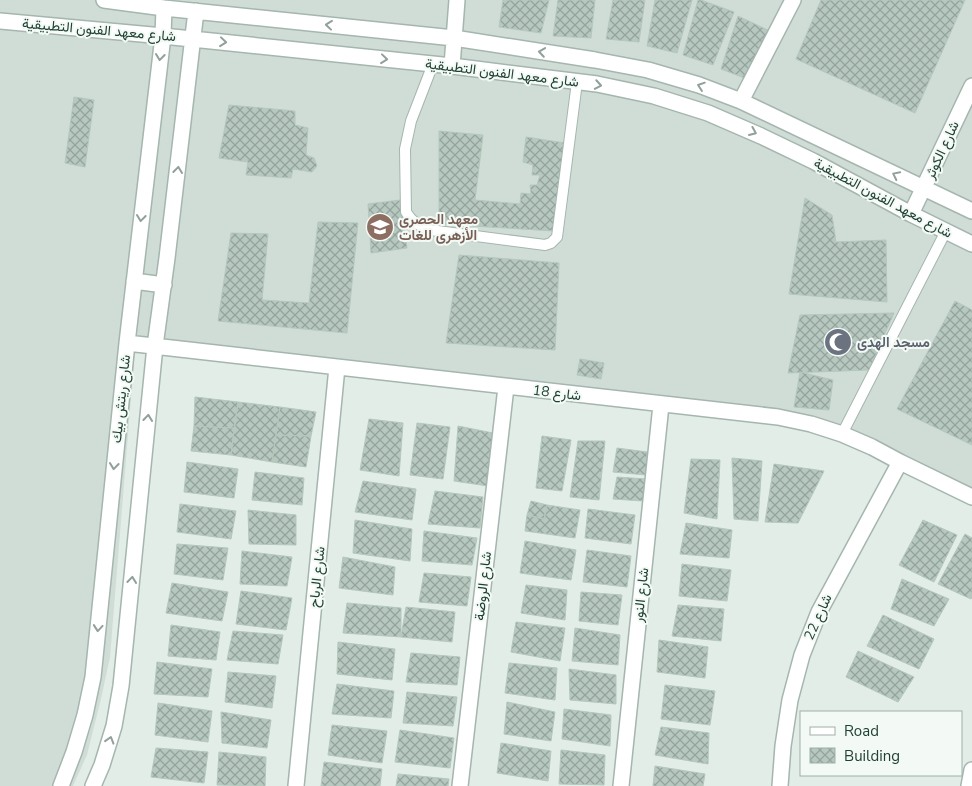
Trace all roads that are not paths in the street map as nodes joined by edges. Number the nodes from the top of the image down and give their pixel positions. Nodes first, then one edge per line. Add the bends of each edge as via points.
1 (104, 0) edge
2 (457, 0) edge
3 (793, 0) edge
4 (164, 8) junction
5 (196, 11) junction
6 (0, 21) edge
7 (163, 36) junction
8 (454, 38) junction
9 (194, 39) junction
10 (433, 64) junction
11 (452, 66) junction
12 (577, 82) junction
13 (972, 86) edge
14 (741, 101) junction
15 (924, 188) junction
16 (972, 211) edge
17 (912, 214) junction
18 (946, 231) junction
19 (972, 244) edge
20 (134, 281) junction
21 (164, 285) junction
22 (126, 343) junction
23 (155, 346) junction
24 (337, 367) junction
25 (506, 387) junction
26 (661, 405) junction
27 (842, 434) junction
28 (900, 462) junction
29 (972, 497) edge
30 (972, 770) edge
31 (61, 786) edge
32 (93, 786) edge
33 (296, 786) edge
34 (460, 786) edge
35 (621, 786) edge
36 (780, 786) edge
37 (969, 786) edge

1 - 4 street, شارع معهد الفنون التطبيقية
2 - 8 street
3 - 14 street
4 - 5 street, شارع معهد الفنون التطبيقية
4 - 7 street, شارع ريتش بيك
8 -> 5 street, شارع معهد الفنون التطبيقية
5 - 9 street, شارع ريتش بيك
6 - 7 street, شارع معهد الفنون التطبيقية
7 - 9 street, شارع معهد الفنون التطبيقية
7 -> 20 street, شارع ريتش بيك
8 - 11 street
14 -> 8 street, شارع معهد الفنون التطبيقية via 648,70
9 -> 10 street, شارع معهد الفنون التطبيقية
21 -> 9 street, شارع ريتش بيك
10 - 11 street, شارع معهد الفنون التطبيقية
10 - 12 lane via 411,121 405,149 406,212 422,228 430,230 551,243 557,236
11 - 12 street, شارع معهد الفنون التطبيقية
12 -> 17 street, شارع معهد الفنون التطبيقية via 654,96 708,113 813,161
13 - 15 street, شارع الكوثر
15 -> 14 street, شارع معهد الفنون التطبيقية
15 - 16 street, شارع معهد الفنون التطبيقية
15 - 17 street, شارع الكوثر
17 - 18 street, شارع معهد الفنون التطبيقية
18 - 19 street, شارع معهد الفنون التطبيقية
18 - 27 lane
20 - 21 street
20 - 22 street, شارع ريتش بيك
21 - 23 street, شارع ريتش بيك
22 - 23 street, شارع 18
22 -> 31 street, شارع ريتش بيك via 93,677 80,733
23 - 24 street, شارع 18
32 -> 23 street, شارع ريتش بيك via 114,726 121,686
24 - 25 street, شارع 18
24 - 33 street, شارع الرباح
25 - 26 street, شارع 18
25 - 34 street, شارع الروضة
26 - 27 street, شارع 18 via 778,417
26 - 35 street, شارع النور
27 - 28 street, شارع 18
28 - 29 street, شارع 18
28 - 36 street, شارع 22 via 818,612 802,655 790,700
30 - 37 street

